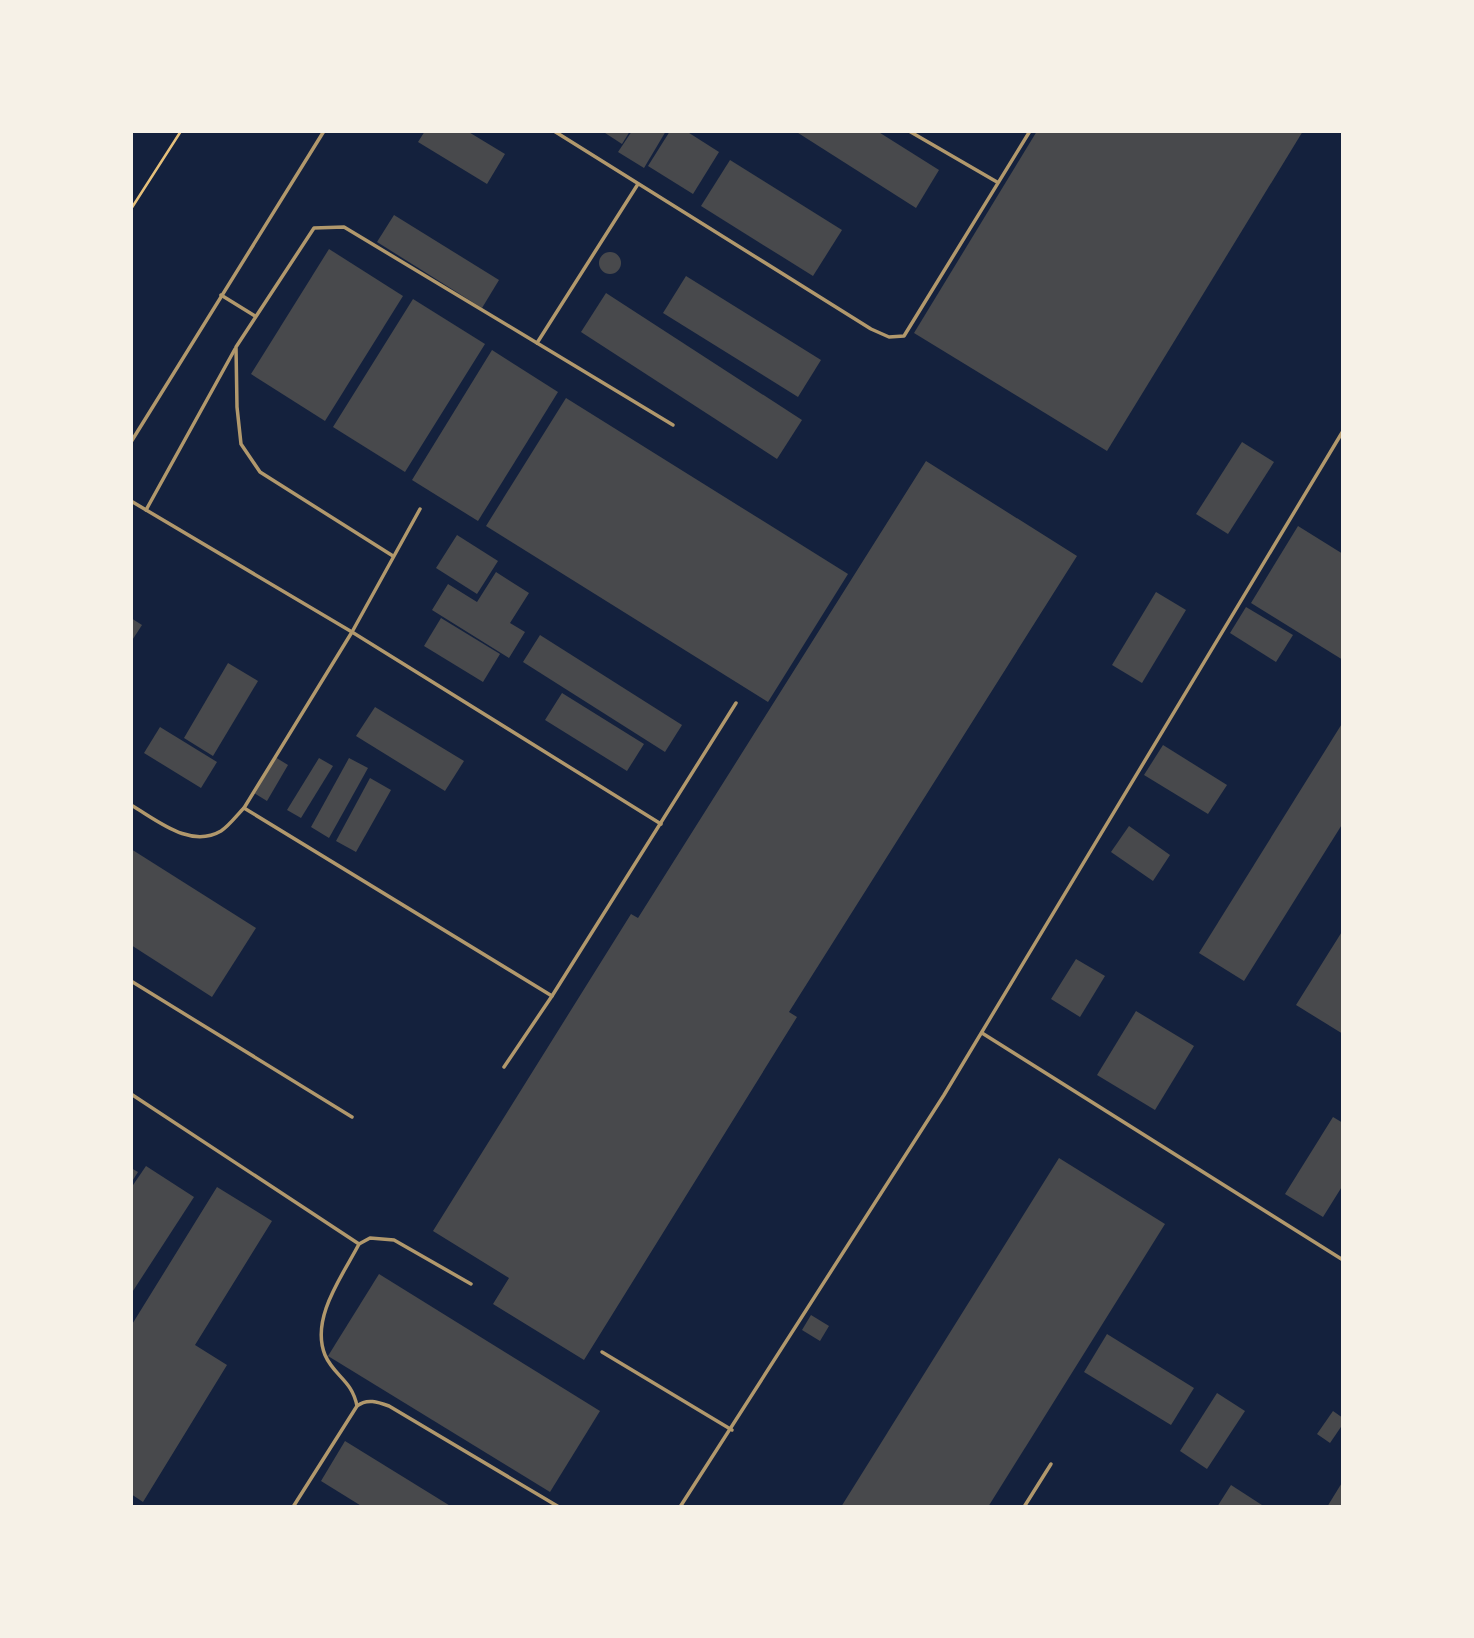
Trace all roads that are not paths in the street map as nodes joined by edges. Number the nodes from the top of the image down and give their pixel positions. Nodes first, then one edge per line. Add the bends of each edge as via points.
1 (324, 131) edge
2 (554, 131) edge
3 (909, 131) edge
4 (1030, 131) edge
5 (997, 182) junction
6 (638, 184) junction
7 (221, 295) junction
8 (255, 316) junction
9 (537, 343) junction
10 (236, 347) junction
11 (673, 425) dead end
12 (1343, 431) edge
13 (131, 442) edge
14 (131, 501) edge
15 (420, 509) dead end
16 (146, 510) junction
17 (393, 556) junction
18 (352, 632) junction
19 (736, 704) dead end
20 (131, 805) edge
21 (244, 808) junction
22 (661, 824) junction
23 (131, 981) edge
24 (552, 996) junction
25 (982, 1033) junction
26 (504, 1067) dead end
27 (131, 1094) edge
28 (352, 1117) dead end
29 (359, 1244) junction
30 (1343, 1260) edge
31 (471, 1284) dead end
32 (602, 1352) dead end
33 (357, 1406) junction
34 (732, 1430) junction
35 (1051, 1464) dead end
36 (293, 1507) edge
37 (559, 1507) edge
38 (680, 1507) edge
39 (1024, 1507) edge

1 - 7 lane
2 - 6 lane
3 - 5 lane
4 - 5 lane
5 - 6 lane via 904,336 890,337
6 - 9 lane
7 - 8 lane
7 - 13 lane
8 - 9 lane via 314,228 330,226 344,228
8 - 10 lane
9 - 11 lane
10 - 16 lane
10 - 17 lane via 241,444 260,472
12 - 25 lane
14 - 16 lane
15 - 17 lane
16 - 18 lane
17 - 18 lane
18 - 21 lane
18 - 22 lane
19 - 22 lane
20 - 21 lane via 182,835 203,838 221,831
21 - 24 lane
22 - 24 lane
23 - 28 lane
24 - 26 lane
25 - 30 lane
25 - 34 lane
27 - 29 lane
29 - 31 lane via 370,1238 394,1240
29 - 33 lane via 325,1311 321,1334 326,1356 349,1385
32 - 34 lane
33 - 36 lane
33 - 37 lane via 363,1401 389,1406
34 - 38 lane
35 - 39 lane

